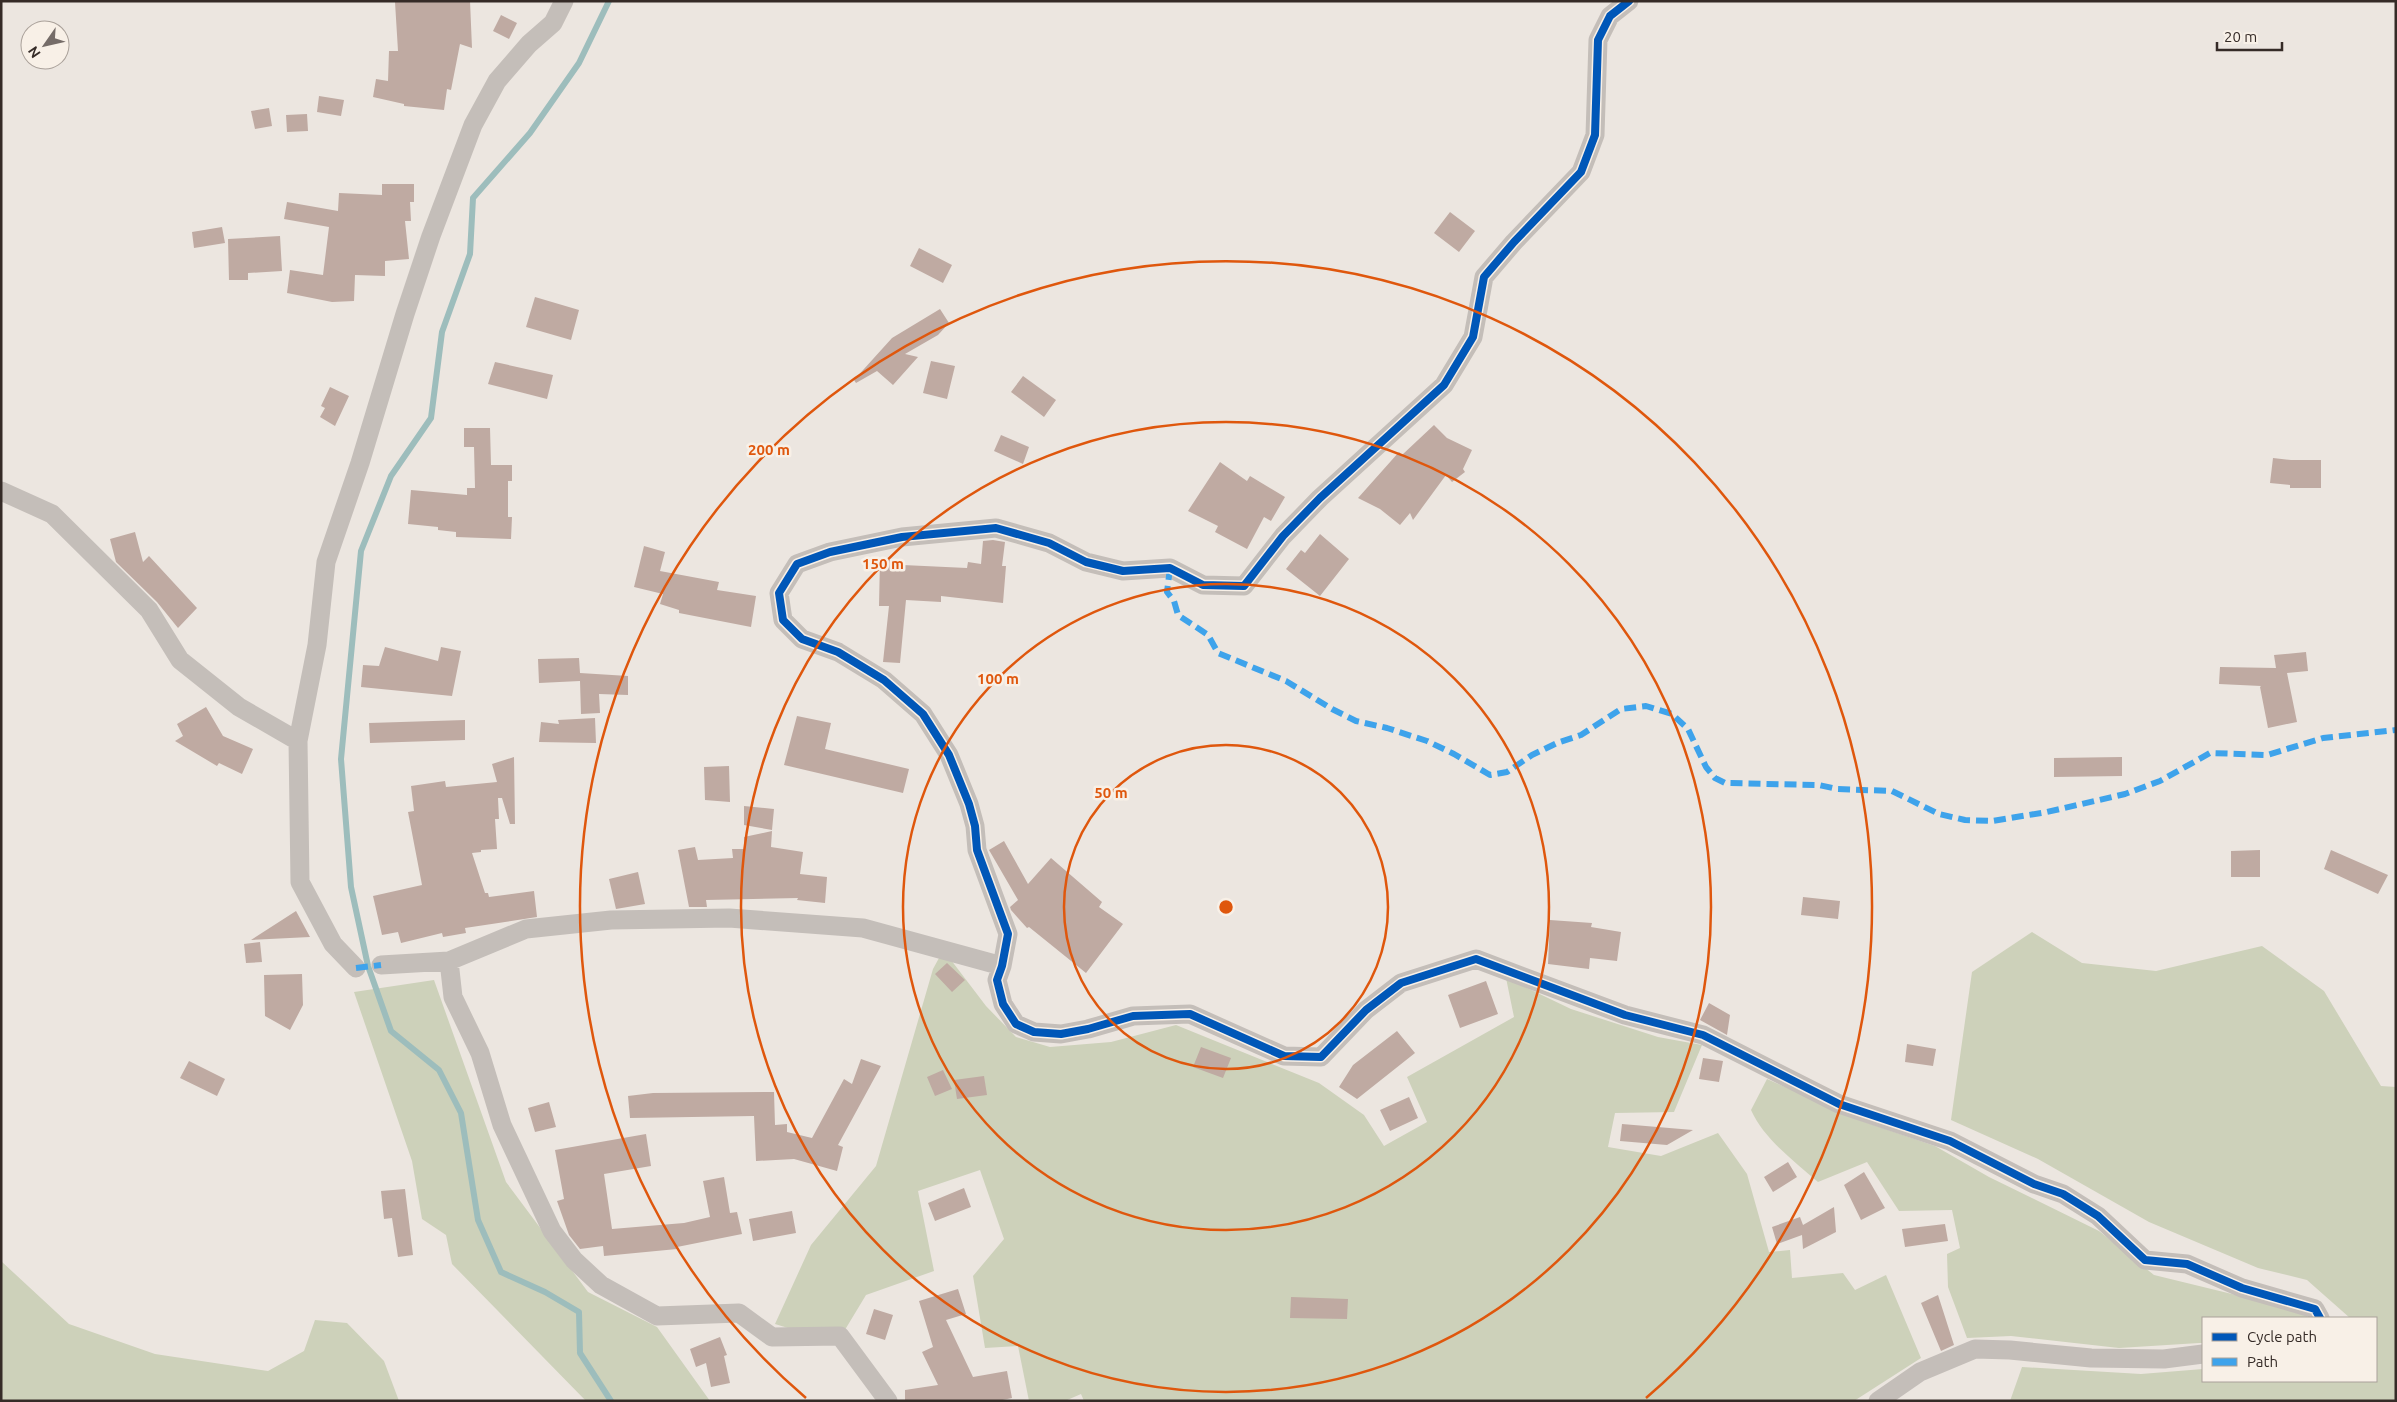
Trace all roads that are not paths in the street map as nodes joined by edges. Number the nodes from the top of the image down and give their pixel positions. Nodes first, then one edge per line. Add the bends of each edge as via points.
1 (564, 1) edge
2 (1629, 1) edge
3 (1, 491) edge
4 (298, 741) junction
5 (449, 961) junction
6 (381, 965) dead end
7 (1002, 966) junction
8 (356, 968) dead end
9 (2319, 1317) edge
10 (2202, 1354) edge
11 (888, 1401) edge
12 (1878, 1401) edge

1 - 4 street via 553,23 497,80 473,125 431,236 326,562 317,645
2 - 7 street via 1610,16 1598,40 1596,135 1581,172 1484,277 1473,337 1444,385 1283,536 1244,586 1203,585 1170,568 1123,571 1086,562 1049,543 996,528 902,537 830,552 797,564 779,593 783,620 802,639 838,652 884,680 923,714 949,755 969,804 977,850 1008,934
3 - 4 street via 52,514 149,610 180,660 239,707
4 - 8 street via 300,882 333,944
5 - 6 street
5 - 7 street via 526,929 611,920 729,918 863,928
5 - 11 street via 453,998 480,1053 502,1126 552,1231 574,1260 602,1285 657,1316 739,1313 772,1337 840,1336
7 - 9 street via 998,980 1003,1004 1016,1024 1034,1032 1061,1034 1088,1030 1133,1016 1190,1014 1284,1056 1321,1057 1366,1010 1401,983 1476,959 1625,1015 1703,1035 1839,1104 1950,1141 2034,1184 2063,1194 2098,1216 2146,1260 2187,1264 2242,1288 2315,1309
10 - 12 street via 2164,1359 2091,1358 1975,1349 1920,1372

